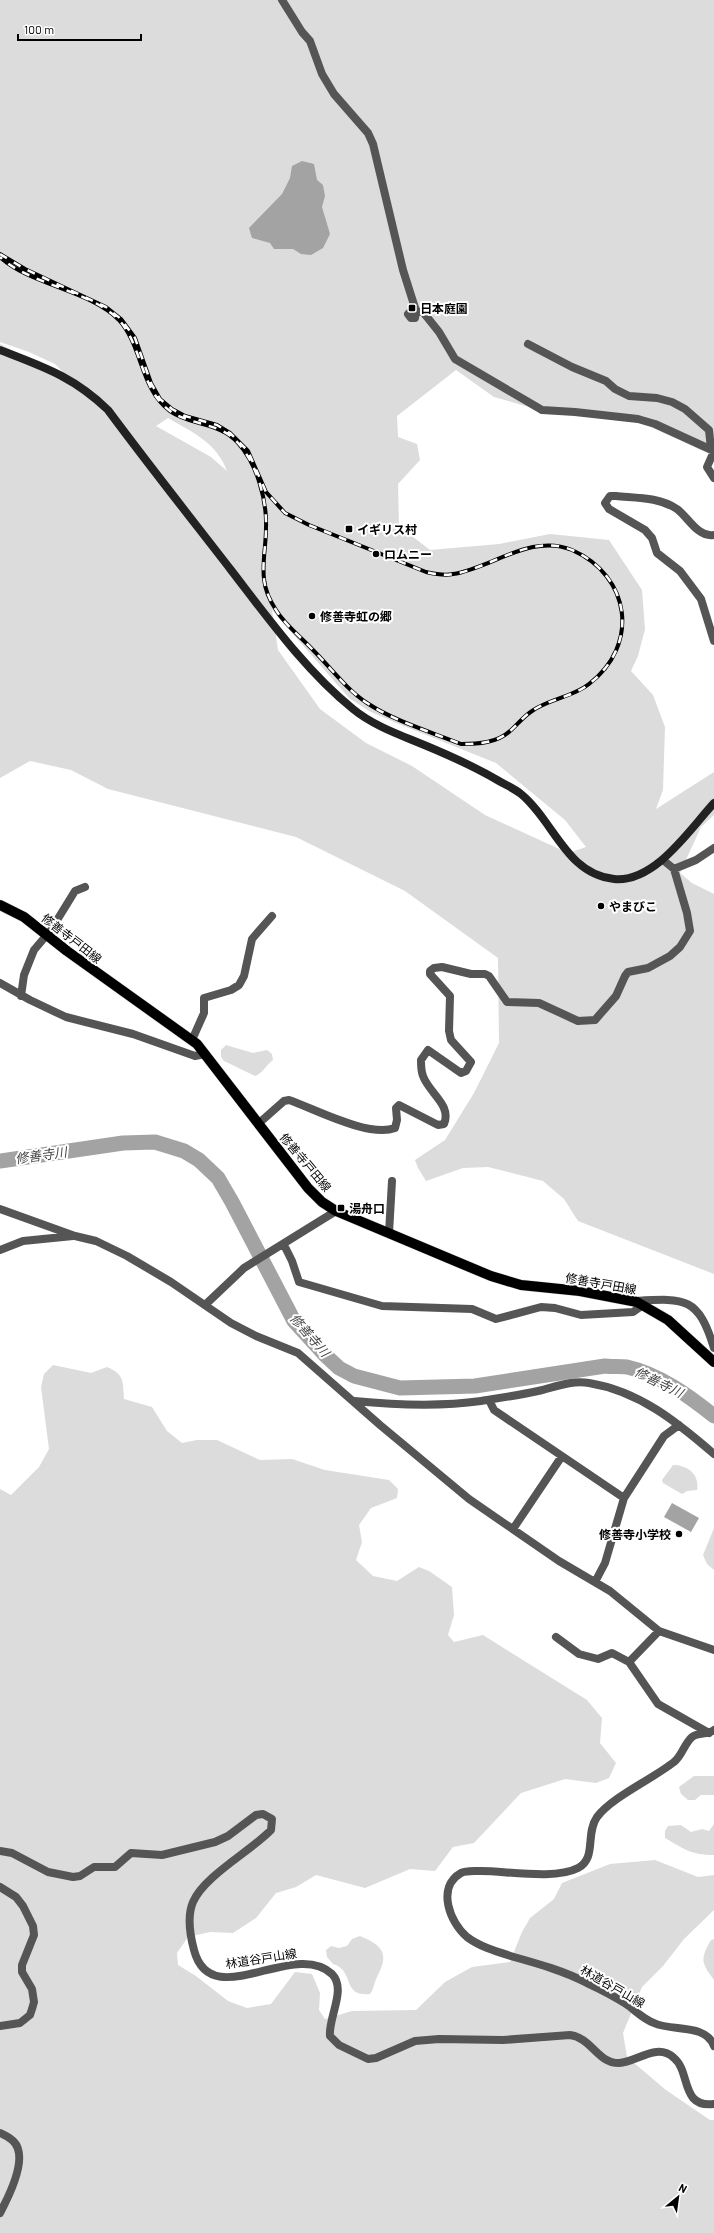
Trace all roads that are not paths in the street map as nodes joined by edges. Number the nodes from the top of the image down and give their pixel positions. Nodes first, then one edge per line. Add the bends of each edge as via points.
1 (282, 0) edge
2 (528, 344) dead end
3 (0, 350) edge
4 (713, 450) edge
5 (714, 478) edge
6 (713, 537) edge
7 (714, 641) edge
8 (714, 803) edge
9 (714, 848) edge
10 (663, 860) junction
11 (674, 869) junction
12 (85, 887) dead end
13 (0, 905) edge
14 (272, 916) dead end
15 (47, 935) junction
16 (0, 983) edge
17 (21, 996) junction
18 (192, 1040) junction
19 (205, 1054) junction
20 (258, 1124) junction
21 (392, 1181) dead end
22 (0, 1209) edge
23 (336, 1211) junction
24 (389, 1233) junction
25 (74, 1236) junction
26 (284, 1245) junction
27 (0, 1250) edge
28 (633, 1301) junction
29 (206, 1305) junction
30 (643, 1305) junction
31 (714, 1348) edge
32 (714, 1362) edge
33 (489, 1400) junction
34 (354, 1401) junction
35 (679, 1425) junction
36 (714, 1454) edge
37 (562, 1456) junction
38 (624, 1498) junction
39 (513, 1529) junction
40 (596, 1582) junction
41 (659, 1631) junction
42 (556, 1637) dead end
43 (714, 1650) edge
44 (629, 1662) junction
45 (712, 1732) edge
46 (0, 1851) edge
47 (0, 1887) edge
48 (0, 2026) edge
49 (714, 2046) edge
50 (714, 2104) edge
51 (0, 2133) edge
52 (0, 2214) edge

1 - 4 street via 310,41 322,74 334,94 368,133 415,309 423,312 455,359 542,410 638,419
2 - 4 street via 606,381 629,396 657,398 685,409 709,430
3 - 10 street via 59,373 91,393 108,410 279,631 327,686 354,710 376,724 481,770 521,794 544,818 572,859 593,873 615,879 629,878 648,871
4 - 5 street via 707,467
6 - 7 street via 696,529 684,515 658,500 610,496 605,503 609,509 645,530 652,538 657,553 680,571 703,603
8 - 10 street
9 - 11 street via 696,860
10 - 11 street
11 - 20 street via 690,931 680,947 670,956 648,968 628,972 616,996 595,1020 578,1020 539,1003 507,1002 485,974 442,968 430,971 450,996 451,1040 470,1062 466,1071 461,1072 428,1050 421,1060 423,1077 444,1108 444,1124 438,1125 399,1105 396,1108 395,1128 372,1129 354,1125 289,1100 284,1101
12 - 15 street via 75,891
13 - 15 main road, 修善寺戸田線 via 24,917
14 - 18 street via 252,938 244,976 239,985 204,998 204,1013
15 - 17 street via 28,962
15 - 18 main road, 修善寺戸田線
16 - 17 street
17 - 19 street via 66,1017 139,1036 194,1056
18 - 19 main road, 修善寺戸田線
19 - 20 main road, 修善寺戸田線
20 - 23 main road, 修善寺戸田線 via 315,1196
21 - 24 street
22 - 25 street
23 - 24 main road, 修善寺戸田線
23 - 26 street
24 - 28 main road, 修善寺戸田線 via 491,1276 521,1285 580,1291
25 - 27 street via 23,1241
25 - 29 street via 96,1241 128,1256
26 - 29 street via 244,1268
26 - 30 street via 299,1282 382,1306 472,1309 496,1319 541,1307 581,1315 633,1312
28 - 30 main road, 修善寺戸田線
28 - 31 street via 675,1301 690,1304 702,1315
29 - 34 street via 243,1330 298,1353
30 - 32 main road, 修善寺戸田線 via 668,1320
33 - 34 street via 420,1406
33 - 35 street via 572,1382 589,1383 628,1394
33 - 37 street via 494,1410
34 - 39 street via 458,1490
35 - 36 street
35 - 38 street via 664,1436
37 - 38 street
37 - 39 street
38 - 40 street via 605,1563
39 - 40 street via 559,1561
40 - 41 street
41 - 43 street
41 - 44 street
42 - 44 street via 579,1654 598,1659 612,1653
44 - 45 street via 658,1704
45 - 49 street, 林道谷戸山線 via 693,1736 677,1760 598,1816 589,1839 590,1853 580,1868 556,1874 462,1872 449,1887 447,1899 450,1913 457,1926 468,1937 482,1945 588,1983 652,2023 705,2034
46 - 50 street, 林道谷戸山線 via 12,1853 48,1872 80,1876 94,1867 115,1867 131,1853 162,1855 215,1842 228,1836 256,1815 268,1815 272,1820 271,1830 211,1880 193,1901 190,1920 194,1950 204,1968 211,1973 220,1977 238,1976 291,1964 316,1966 325,1970 336,1981 338,1991 330,2023 330,2036 339,2045 364,2058 376,2058 404,2044 427,2039 503,2040 579,2036 596,2052 611,2061 626,2061 648,2053 663,2052 673,2057 682,2066 688,2091 694,2099 706,2105
47 - 48 street via 16,1897 28,1917 34,1935 22,1965 22,1972 32,1989 34,2002 30,2015 20,2023
51 - 52 street via 14,2142 19,2149 12,2189

